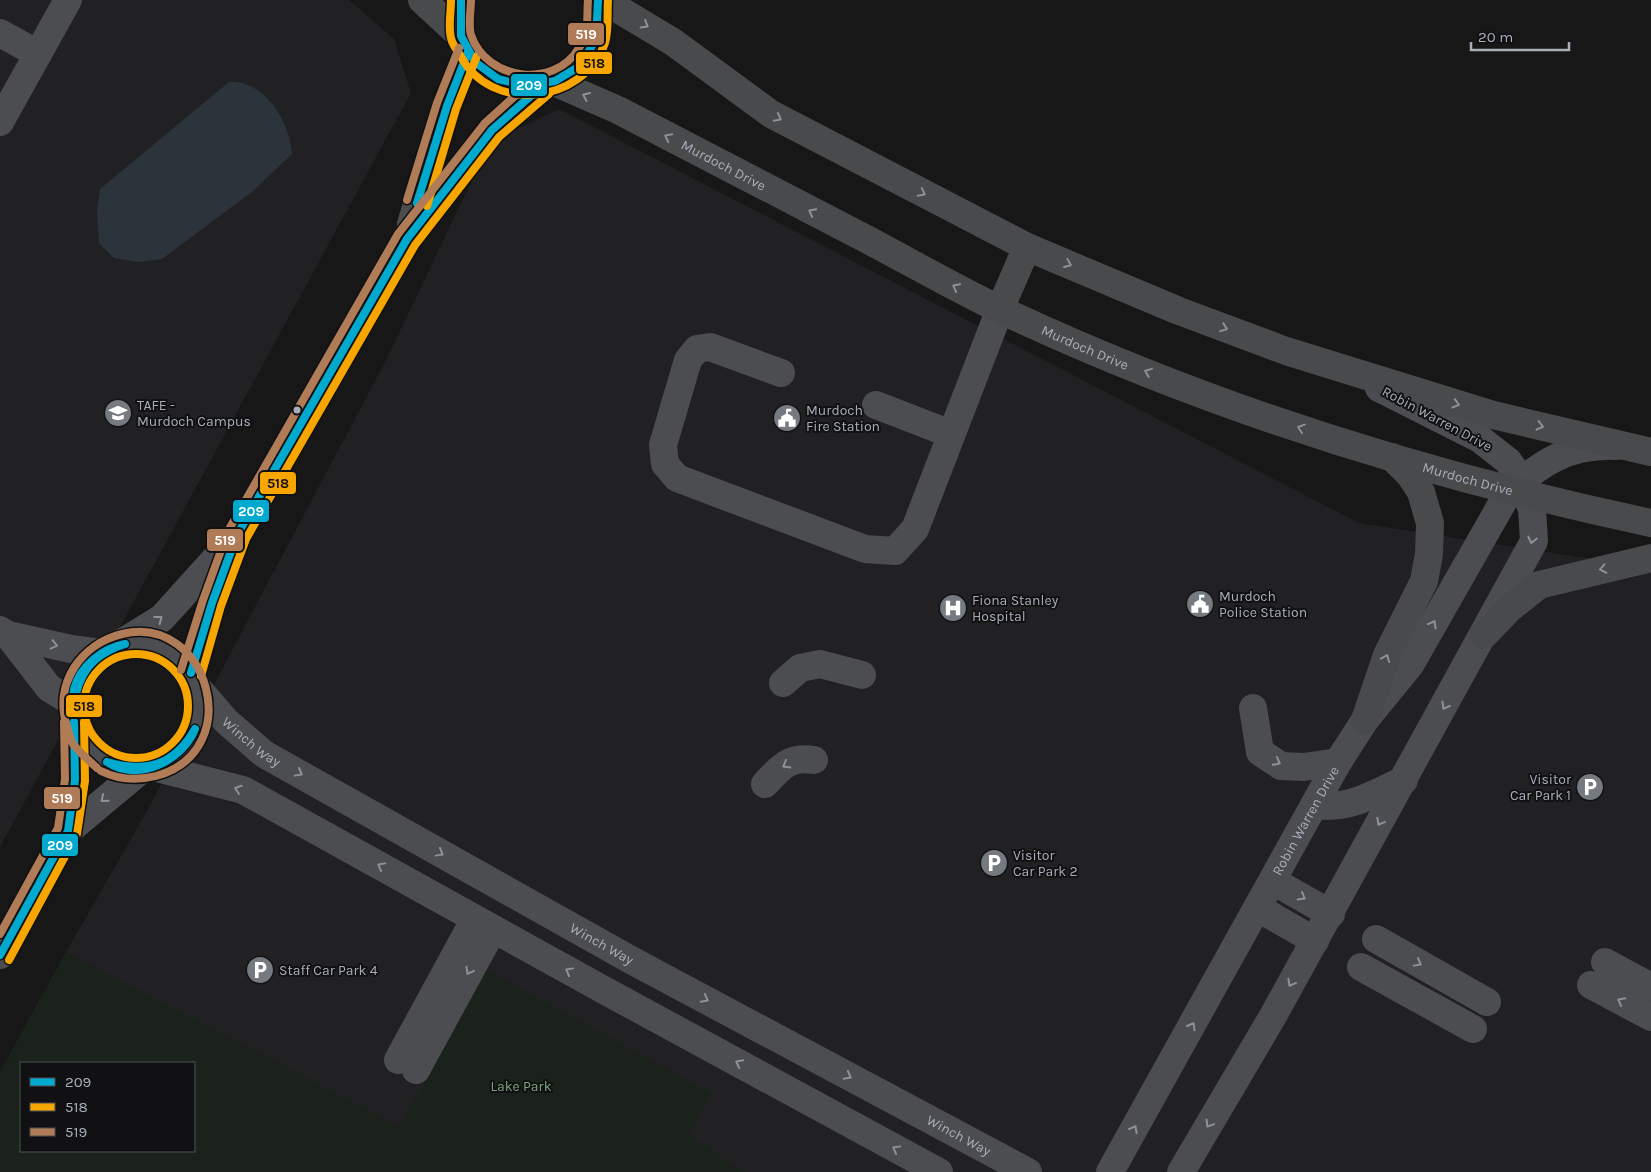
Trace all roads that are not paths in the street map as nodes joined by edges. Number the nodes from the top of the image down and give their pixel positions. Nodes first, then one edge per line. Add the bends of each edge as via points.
1 (68, 0) edge
2 (422, 0) edge
3 (462, 0) edge
4 (598, 0) edge
5 (603, 0) edge
6 (0, 33) edge
7 (465, 44) junction
8 (38, 54) junction
9 (548, 84) junction
10 (0, 122) edge
11 (406, 239) junction
12 (1027, 247) junction
13 (1000, 309) junction
14 (1343, 370) junction
15 (781, 374) dead end
16 (876, 405) dead end
17 (952, 434) junction
18 (1625, 447) junction
19 (1651, 452) edge
20 (1390, 456) junction
21 (1519, 488) junction
22 (1651, 523) edge
23 (237, 535) junction
24 (1651, 558) edge
25 (4, 632) edge
26 (1484, 635) junction
27 (110, 649) junction
28 (862, 675) dead end
29 (193, 679) junction
30 (783, 683) dead end
31 (1253, 708) dead end
32 (73, 712) junction
33 (1365, 720) junction
34 (814, 760) dead end
35 (1338, 762) junction
36 (147, 768) junction
37 (1404, 780) junction
38 (765, 784) dead end
39 (1315, 805) junction
40 (68, 831) junction
41 (1273, 881) junction
42 (1258, 908) junction
43 (1331, 914) junction
44 (482, 927) junction
45 (1376, 939) dead end
46 (1315, 941) junction
47 (0, 955) edge
48 (1605, 962) dead end
49 (1361, 967) dead end
50 (652, 972) junction
51 (1591, 985) dead end
52 (1651, 987) edge
53 (602, 989) junction
54 (1487, 1002) dead end
55 (1651, 1017) edge
56 (1473, 1029) dead end
57 (688, 1036) junction
58 (939, 1172) edge
59 (1028, 1172) edge
60 (1110, 1172) edge
61 (1181, 1172) edge

1 - 8 street
2 - 7 main road, Murdoch Drive
3 - 7 main road via 458,14
4 - 9 main road via 600,17 596,38 587,57 572,72
5 -> 12 main road via 673,42 771,114
6 - 8 street
7 - 9 main road, Murdoch Drive via 485,72 502,82 522,87
7 - 11 street
8 - 10 street
9 - 11 street via 492,130
13 -> 9 main road, Murdoch Drive via 618,110
11 - 23 street
12 - 13 main road
12 -> 14 main road via 1179,310
13 - 17 street
20 -> 13 main road, Murdoch Drive via 1175,383
14 -> 18 main road via 1493,415
14 - 21 street, Robin Warren Drive via 1486,443 1508,461
15 - 17 street via 710,347 697,349 688,360 663,445 666,464 677,478 865,549 895,551 915,530
16 - 17 street
18 - 19 main road
18 - 21 street, Robin Warren Drive via 1582,448 1561,455 1542,464
20 - 21 main road, Murdoch Drive
33 -> 20 main road via 1387,655 1424,581 1429,554 1430,523 1421,492 1410,475
21 - 22 main road, Murdoch Drive
21 -> 26 street, Robin Warren Drive via 1535,522 1534,541
33 -> 21 street, Robin Warren Drive via 1410,665 1496,512
27 -> 23 street via 162,618
23 - 29 street
24 -> 26 main road via 1538,585
25 -> 27 street via 71,649
25 - 32 street
26 -> 37 street, Robin Warren Drive
27 - 29 street via 138,643 157,646 174,655
27 - 32 street via 84,669 74,691
28 - 30 street via 820,664 800,668
29 - 36 street via 199,708 194,730 182,750 164,763
29 -> 50 street, Winch Way via 226,721 264,754
31 -> 35 street via 1260,752 1281,766 1304,767
32 - 36 street via 85,745 94,754 116,767
32 - 40 street via 75,780
33 - 35 street, Robin Warren Drive
34 -> 38 street via 799,758 781,766
35 - 39 street, Robin Warren Drive
36 -> 40 street
44 -> 36 street via 243,790
37 - 39 street via 1354,804
37 -> 43 street, Robin Warren Drive
39 - 41 street, Robin Warren Drive
40 - 47 street
41 - 42 street, Robin Warren Drive
41 -> 43 street
42 - 46 street
60 -> 42 street, Robin Warren Drive
43 - 46 street, Robin Warren Drive
44 -> 44 street via 407,1065 422,994
53 -> 44 street
45 -> 54 street
46 -> 61 street, Robin Warren Drive
48 - 52 street
49 - 56 street
50 - 53 street via 615,990
50 - 57 street
50 -> 59 street, Winch Way
55 -> 51 street
53 - 57 street
58 -> 57 street

